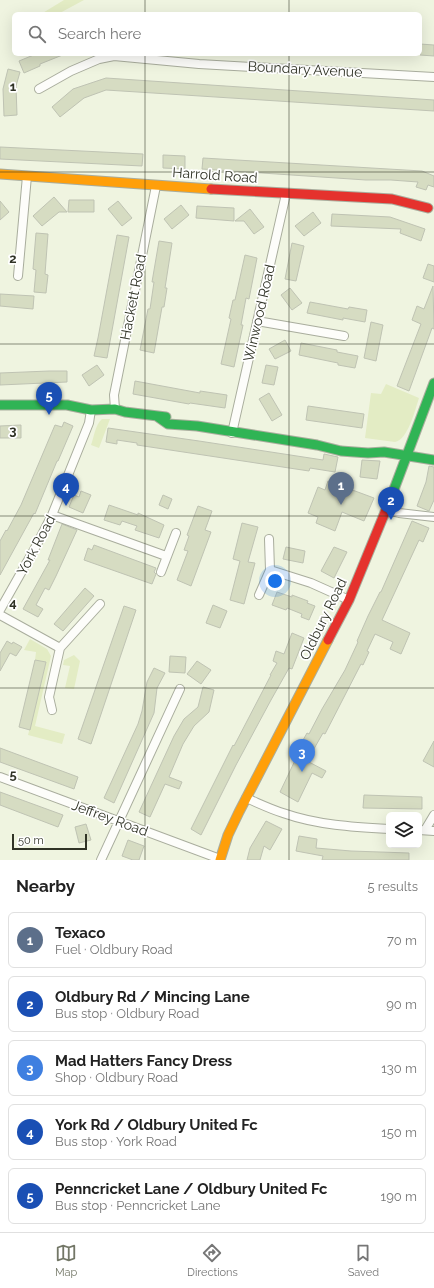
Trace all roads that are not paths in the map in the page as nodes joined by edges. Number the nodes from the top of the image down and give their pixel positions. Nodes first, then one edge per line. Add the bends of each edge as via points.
1 (434, 77) edge
2 (39, 90) dead end
3 (0, 174) edge
4 (27, 176) junction
5 (156, 186) junction
6 (286, 194) junction
7 (428, 208) dead end
8 (18, 276) dead end
9 (257, 322) junction
10 (344, 336) dead end
11 (434, 384) edge
12 (0, 405) edge
13 (115, 408) junction
14 (91, 410) junction
15 (232, 433) junction
16 (407, 456) junction
17 (434, 460) edge
18 (386, 510) junction
19 (52, 515) junction
20 (434, 517) edge
21 (176, 533) dead end
22 (269, 539) dead end
23 (166, 556) junction
24 (270, 570) junction
25 (161, 572) dead end
26 (260, 595) dead end
27 (349, 600) junction
28 (100, 604) dead end
29 (0, 610) edge
30 (0, 615) edge
31 (60, 648) junction
32 (180, 689) dead end
33 (52, 710) dead end
34 (0, 777) edge
35 (246, 798) junction
36 (434, 814) edge
37 (119, 822) junction
38 (386, 828) edge
39 (426, 830) edge
40 (101, 860) edge
41 (219, 860) edge

1 - 2 street, Boundary Avenue via 203,64 114,56 71,71
3 - 4 street, Harrold Road
4 - 5 street, Harrold Road
4 - 8 street
5 - 6 street, Harrold Road
5 - 13 street, Hackett Road via 114,395
6 - 7 street, Harrold Road via 392,199
6 - 9 street, Winwood Road
9 - 10 street
9 - 15 street, Winwood Road
11 - 16 street, Oldbury Road
12 - 14 street via 60,404
13 - 14 street
13 - 15 street via 125,412 175,418 197,426
14 - 19 street, York Road via 89,423
15 - 16 street via 317,445 349,444
16 - 17 street
16 - 18 street, Oldbury Road
18 - 20 street
18 - 27 street, Oldbury Road
19 - 23 street
19 - 29 street, York Road
21 - 23 street
22 - 24 street
23 - 25 street
24 - 26 street
24 - 27 street via 311,583
27 - 35 street, Oldbury Road
28 - 31 street
30 - 31 street
31 - 33 street via 49,697
32 - 37 street
34 - 37 street, Jeffrey Road
35 - 38 street via 302,819 334,825
35 - 41 street, Oldbury Road
36 - 39 street
37 - 40 street
37 - 41 street, Jeffrey Road

